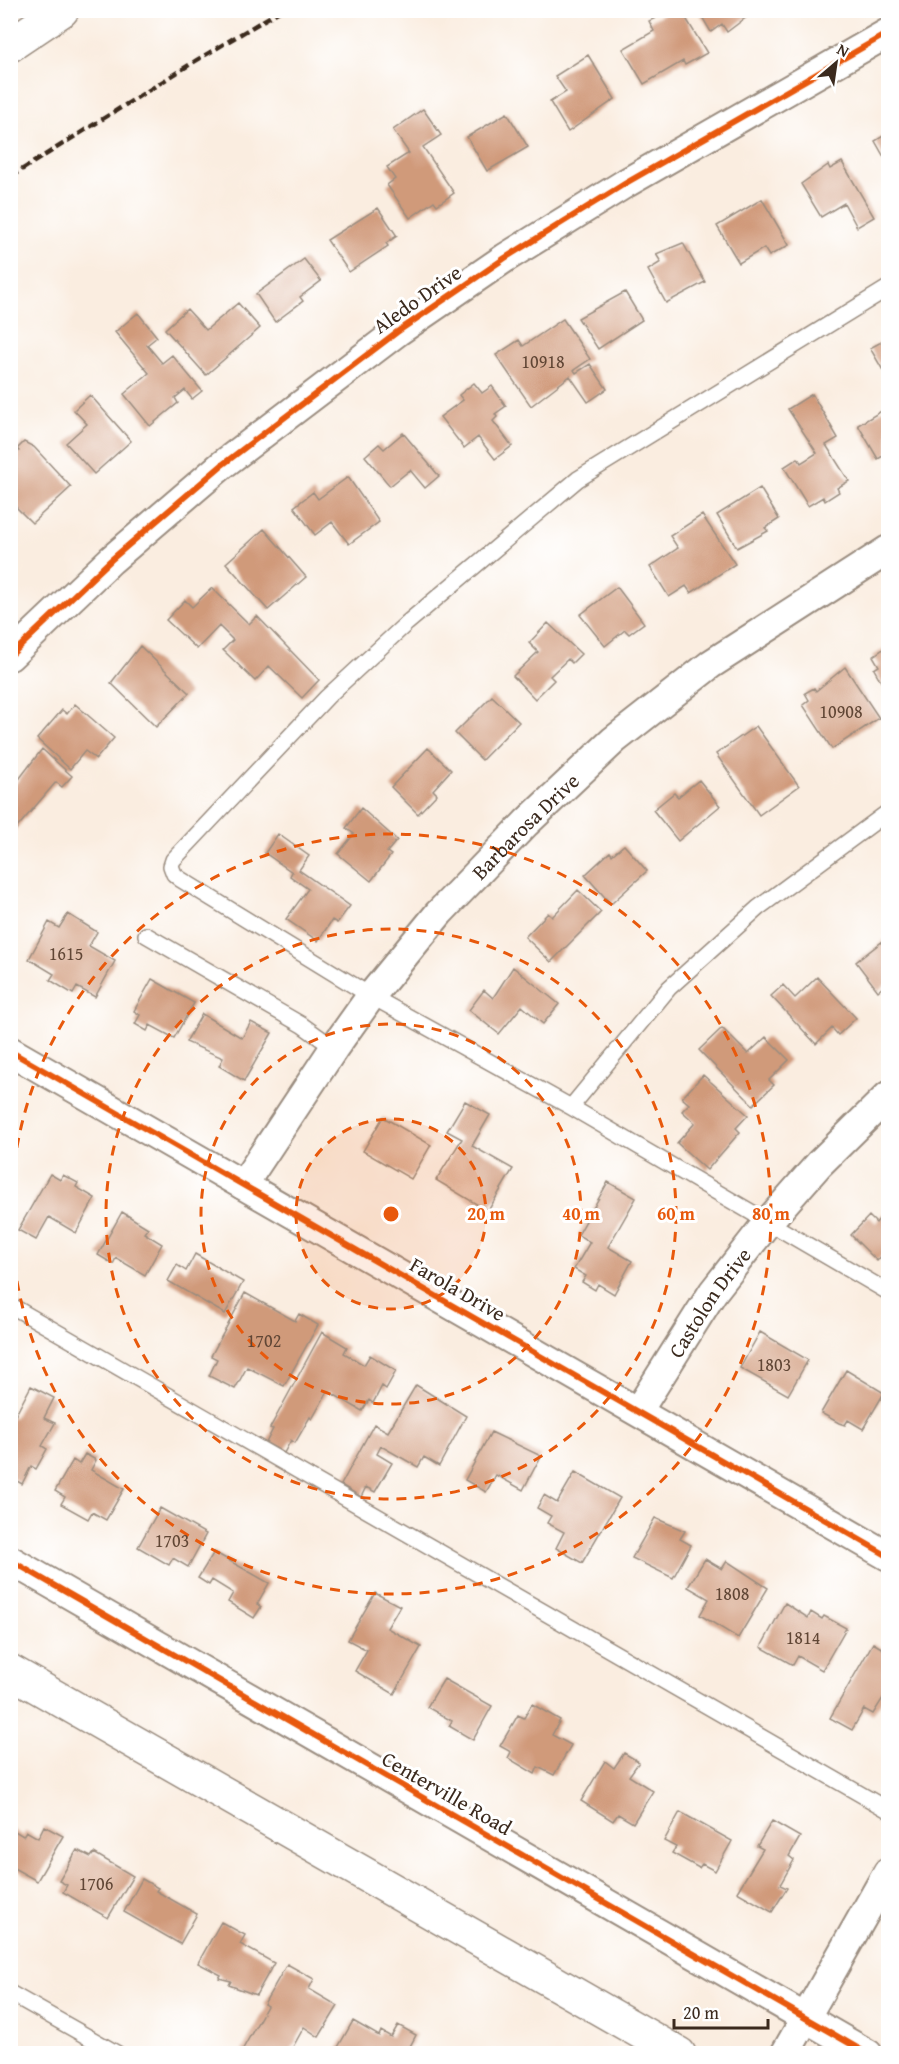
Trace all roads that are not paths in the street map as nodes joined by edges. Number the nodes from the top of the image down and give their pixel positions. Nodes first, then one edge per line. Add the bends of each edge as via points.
1 (62, 10) edge
2 (888, 33) edge
3 (10, 45) edge
4 (888, 288) edge
5 (888, 550) edge
6 (10, 656) edge
7 (888, 812) edge
8 (146, 935) dead end
9 (371, 996) junction
10 (334, 1048) junction
11 (10, 1051) edge
12 (888, 1096) edge
13 (571, 1107) junction
14 (243, 1185) junction
15 (767, 1222) junction
16 (888, 1292) edge
17 (10, 1305) edge
18 (638, 1411) junction
19 (888, 1556) edge
20 (10, 1560) edge
21 (10, 1671) edge
22 (888, 1810) edge
23 (888, 1872) edge
24 (10, 1993) edge
25 (806, 2018) junction
26 (118, 2054) edge
27 (679, 2054) edge
28 (785, 2054) edge
29 (868, 2054) edge

1 - 3 street
2 - 6 street, Aledo Drive via 606,196 396,332 222,465 111,560
4 - 9 lane via 578,479 406,623 327,697 173,860 171,866 180,879
5 - 9 street, Barbarosa Drive via 711,664 614,740 447,905
7 - 13 lane via 758,908 669,988
8 - 10 lane via 302,1025
9 - 10 street, Barbarosa Drive
9 - 13 lane
10 - 14 street, Barbarosa Drive
11 - 14 street, Farola Drive
12 - 15 street, Castolon Drive
13 - 15 lane
14 - 18 street, Farola Drive
15 - 16 lane
15 - 18 street, Castolon Drive via 712,1292
17 - 22 lane
18 - 19 street, Farola Drive
20 - 25 street, Centerville Road
21 - 27 street
23 - 25 street
24 - 26 lane
25 - 28 street
25 - 29 street, Centerville Road

